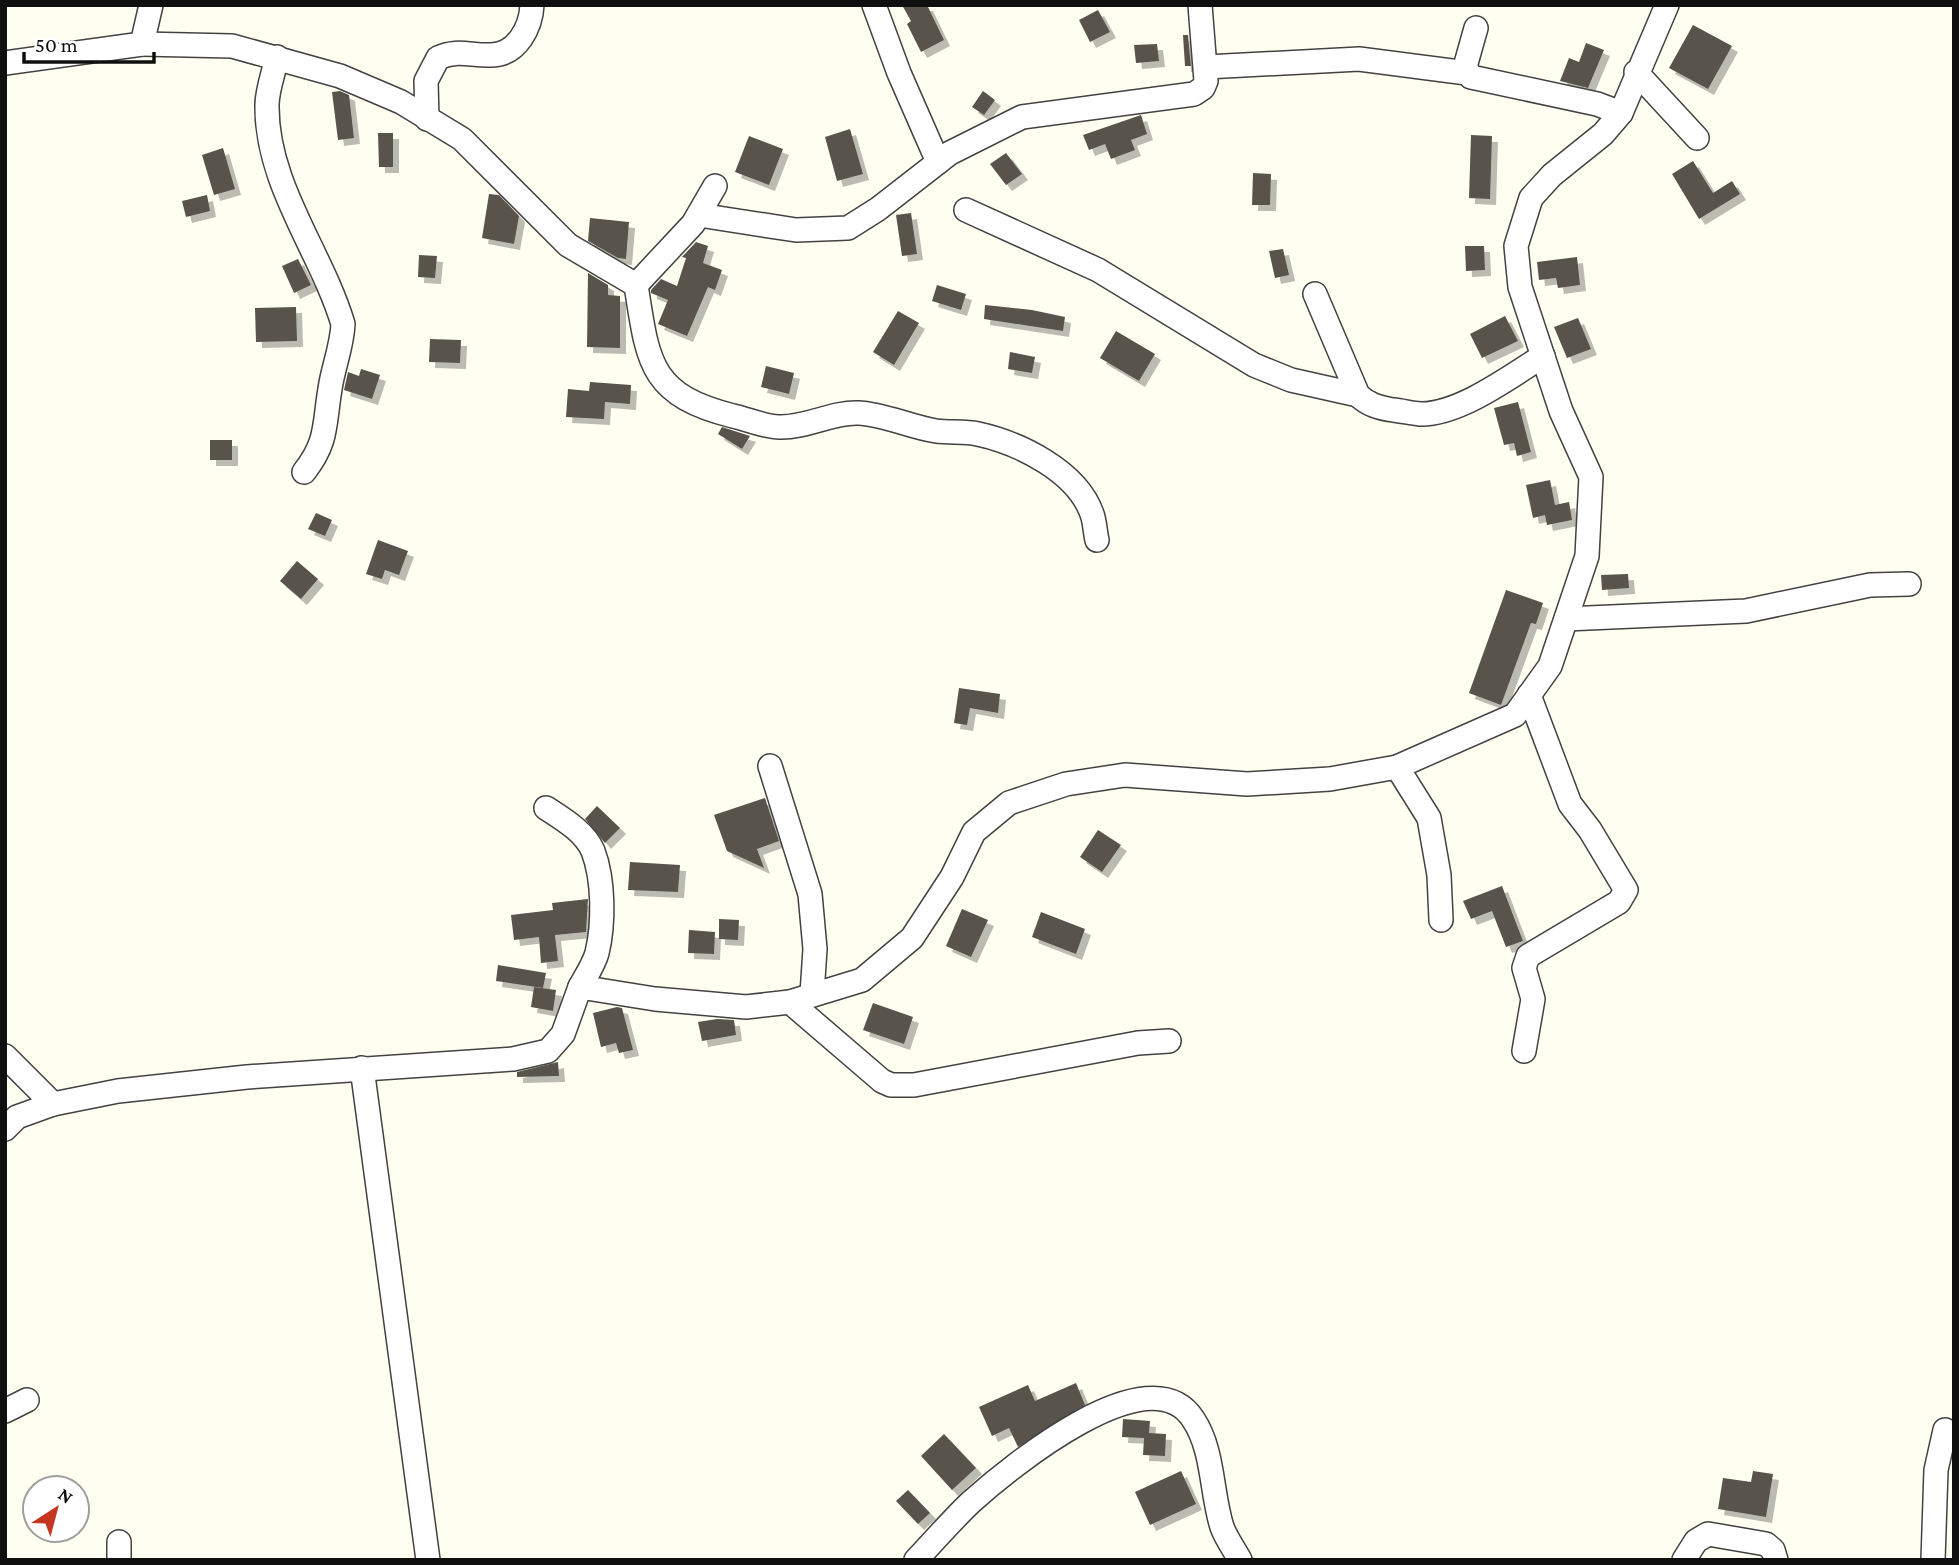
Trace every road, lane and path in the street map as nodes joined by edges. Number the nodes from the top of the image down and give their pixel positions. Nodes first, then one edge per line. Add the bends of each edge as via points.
1 (151, 5) edge
2 (532, 5) edge
3 (874, 5) edge
4 (1200, 5) edge
5 (1667, 5) edge
6 (1476, 28) dead end
7 (142, 44) junction
8 (277, 57) junction
9 (5, 63) edge
10 (1206, 67) junction
11 (1636, 72) junction
12 (1467, 73) junction
13 (1621, 113) junction
14 (427, 119) junction
15 (1697, 138) dead end
16 (938, 162) junction
17 (716, 186) dead end
18 (966, 210) dead end
19 (699, 215) junction
20 (636, 285) junction
21 (1315, 294) dead end
22 (1543, 356) junction
23 (1358, 395) junction
24 (304, 472) dead end
25 (1097, 540) dead end
26 (1909, 584) dead end
27 (1566, 619) junction
28 (1529, 695) junction
29 (771, 766) dead end
30 (1397, 767) junction
31 (546, 808) dead end
32 (1441, 920) dead end
33 (580, 987) junction
34 (812, 994) junction
35 (790, 1002) junction
36 (1169, 1041) dead end
37 (1524, 1051) dead end
38 (5, 1056) edge
39 (362, 1068) junction
40 (53, 1104) junction
41 (5, 1129) edge
42 (27, 1399) dead end
43 (5, 1411) edge
44 (1945, 1430) dead end
45 (1945, 1532) edge
46 (428, 1560) edge
47 (916, 1560) edge
48 (1240, 1560) edge
49 (1684, 1560) edge
50 (1776, 1560) edge
51 (1933, 1560) edge

1 - 7 street
2 - 14 street via 527,32 514,46 494,56 458,52 438,58 426,81
3 - 16 street
4 - 10 street
5 - 11 street
6 - 12 street
7 - 8 street via 232,46
7 - 9 street
8 - 14 street via 340,76 401,102
8 - 24 street via 267,102 269,136 278,169 343,324 327,431
10 - 12 street via 1359,59
10 - 16 street via 1203,88 1194,94 1038,113 980,135
11 - 13 street
11 - 15 street
12 - 13 street via 1476,79
13 - 22 street via 1531,198 1521,226 1516,246 1520,287
14 - 20 street via 462,139 568,245
16 - 19 street via 848,228 796,230
17 - 19 street
18 - 23 street via 1098,270 1254,365 1291,380
19 - 20 street
20 - 25 street via 645,343 661,379 678,396 705,410 779,428 862,413 1005,441 1053,467 1078,493 1091,512
21 - 23 street
22 - 23 street via 1483,393 1422,414 1382,408
22 - 27 street via 1561,411 1591,477 1587,556
26 - 27 street via 1870,585 1746,611
27 - 28 street via 1550,666
28 - 30 street via 1515,715
28 - 37 street via 1570,804 1626,890 1619,901 1528,956 1524,968 1533,999
29 - 34 street via 810,894 815,949
30 - 32 street via 1429,818
30 - 34 street via 1330,779 1247,784 1125,775 1066,784 1009,803 974,832 952,877 912,937 862,980
31 - 33 street via 574,826 592,850 597,874 601,925 597,955
33 - 35 street via 746,1007
33 - 39 street via 563,1034 548,1051 513,1059
34 - 35 street
35 - 36 street via 891,1085 914,1085
38 - 40 street
39 - 40 street via 131,1090
39 - 46 street
40 - 41 street via 18,1118
42 - 43 street
44 - 45 street via 1936,1470
45 - 51 street
47 - 48 street via 1002,1475 1081,1421 1156,1396 1180,1404 1193,1418 1203,1439 1223,1528
49 - 50 street via 1696,1541 1708,1534 1766,1544

